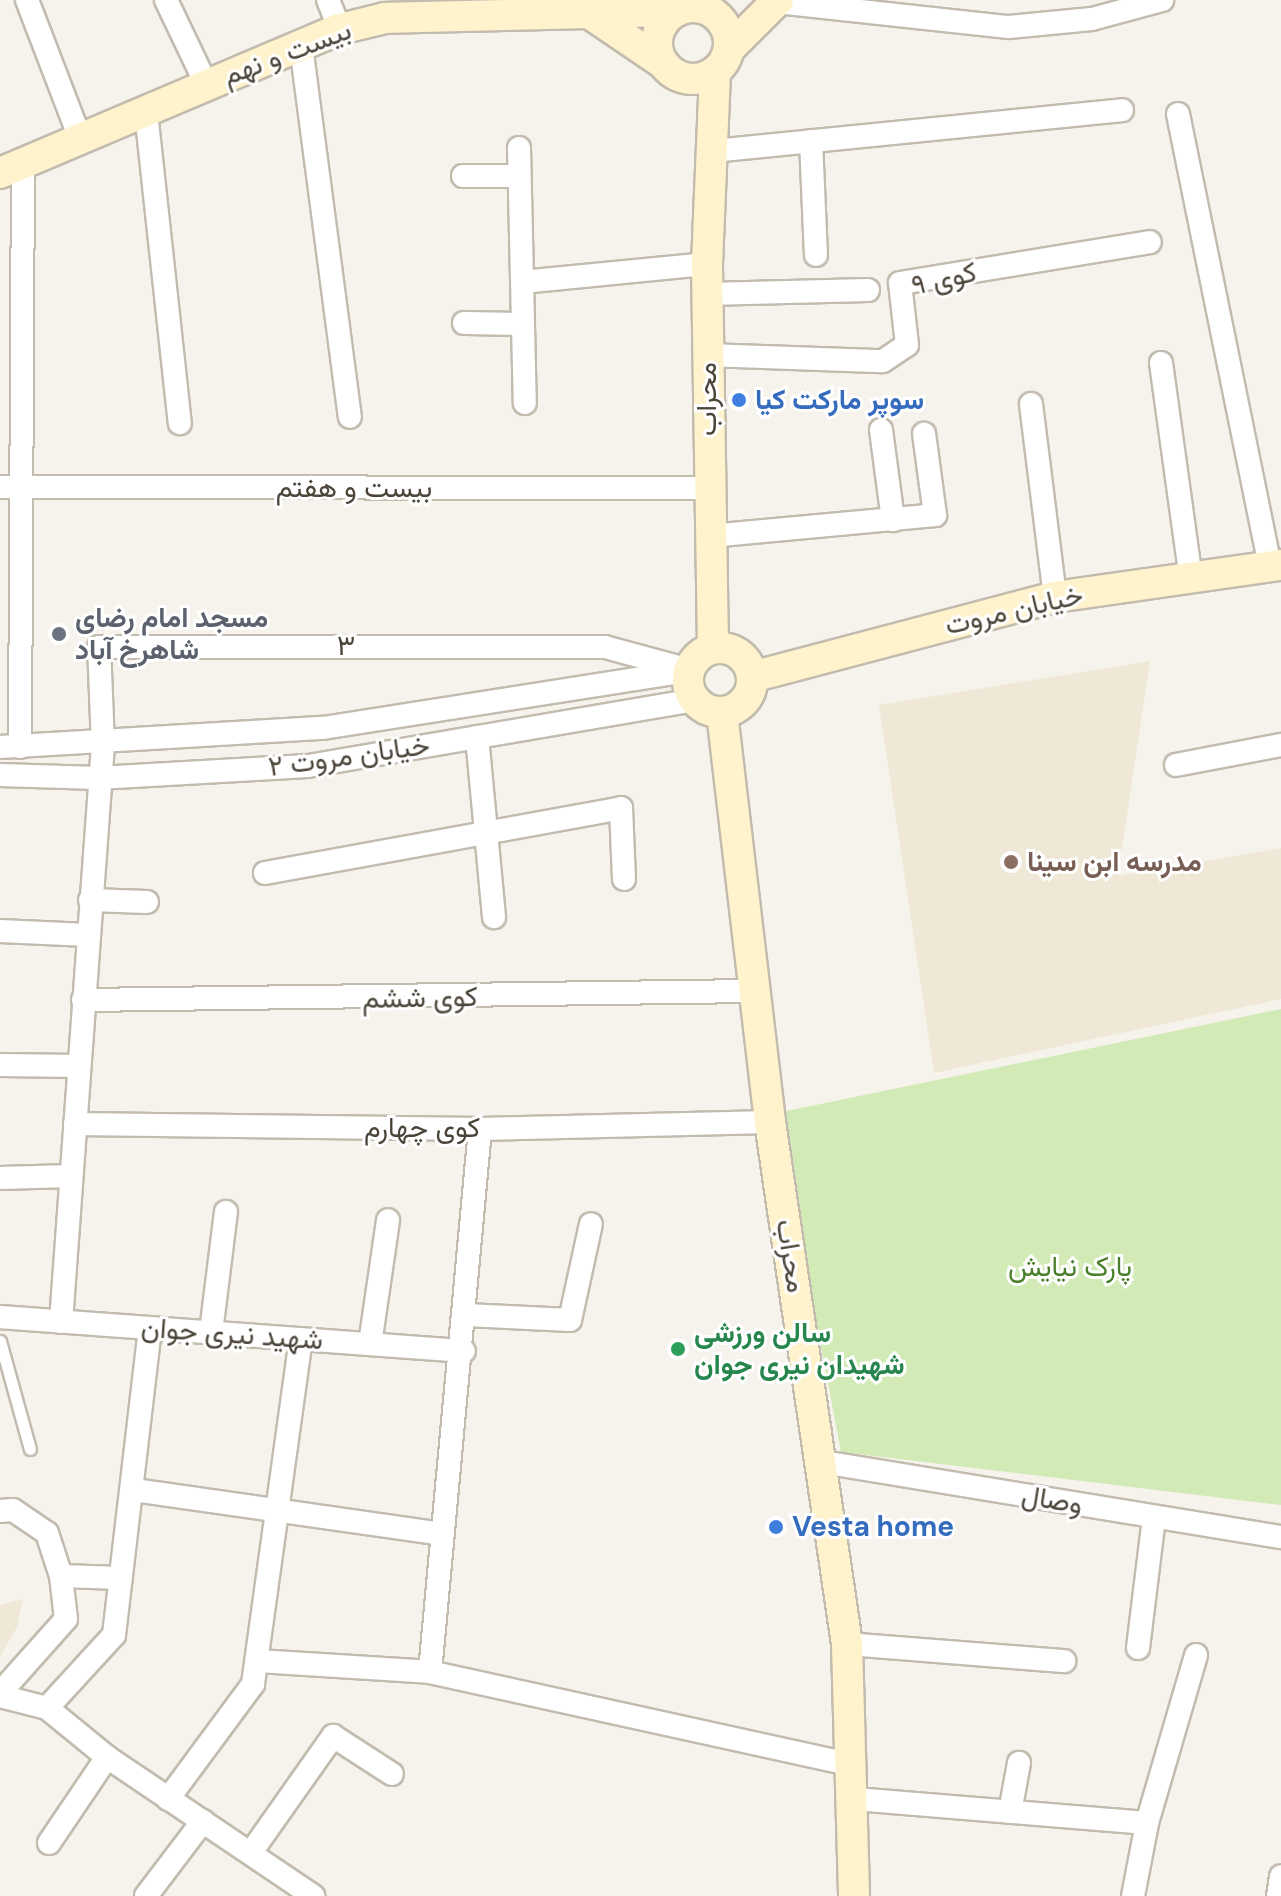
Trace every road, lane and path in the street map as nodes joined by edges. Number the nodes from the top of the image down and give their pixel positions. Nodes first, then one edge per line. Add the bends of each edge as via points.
1 (27, 0) edge
2 (166, 0) edge
3 (328, 0) edge
4 (1162, 0) edge
5 (777, 1) edge
6 (694, 6) edge
7 (527, 7) edge
8 (384, 9) edge
9 (1091, 10) edge
10 (592, 15) junction
11 (340, 29) junction
12 (301, 46) junction
13 (722, 60) junction
14 (672, 70) junction
15 (206, 84) junction
16 (1122, 110) dead end
17 (146, 112) junction
18 (1178, 114) dead end
19 (81, 141) junction
20 (811, 141) junction
21 (519, 148) dead end
22 (713, 151) junction
23 (12, 168) edge
24 (463, 176) dead end
25 (519, 176) junction
26 (1150, 242) dead end
27 (816, 255) dead end
28 (707, 264) junction
29 (522, 282) junction
30 (868, 290) dead end
31 (707, 294) junction
32 (464, 323) dead end
33 (523, 324) junction
34 (707, 355) junction
35 (1161, 363) dead end
36 (525, 403) dead end
37 (1031, 404) dead end
38 (350, 417) dead end
39 (180, 423) dead end
40 (881, 430) dead end
41 (924, 434) dead end
42 (11, 487) edge
43 (708, 488) junction
44 (893, 520) junction
45 (710, 536) junction
46 (1275, 566) edge
47 (1191, 578) junction
48 (1055, 597) junction
49 (713, 648) junction
50 (689, 670) junction
51 (752, 677) junction
52 (695, 700) junction
53 (722, 713) junction
54 (477, 737) junction
55 (103, 745) junction
56 (1281, 745) edge
57 (10, 747) edge
58 (1176, 765) dead end
59 (0, 775) edge
60 (98, 778) junction
61 (488, 831) junction
62 (265, 873) dead end
63 (624, 879) dead end
64 (90, 900) junction
65 (147, 902) dead end
66 (494, 917) dead end
67 (0, 931) edge
68 (88, 935) junction
69 (756, 991) junction
70 (83, 1000) junction
71 (0, 1065) edge
72 (79, 1066) junction
73 (770, 1122) junction
74 (75, 1124) junction
75 (480, 1129) junction
76 (71, 1176) junction
77 (0, 1178) edge
78 (226, 1212) dead end
79 (388, 1220) dead end
80 (591, 1224) dead end
81 (466, 1315) junction
82 (0, 1317) edge
83 (61, 1322) junction
84 (150, 1328) junction
85 (211, 1332) junction
86 (301, 1339) junction
87 (0, 1341) edge
88 (370, 1344) junction
89 (464, 1351) junction
90 (30, 1449) dead end
91 (822, 1462) junction
92 (134, 1490) junction
93 (0, 1511) edge
94 (280, 1511) junction
95 (1154, 1517) junction
96 (442, 1534) junction
97 (1281, 1537) edge
98 (61, 1576) junction
99 (121, 1578) junction
100 (847, 1644) junction
101 (1138, 1648) dead end
102 (1196, 1655) dead end
103 (257, 1661) junction
104 (1064, 1661) dead end
105 (430, 1672) junction
106 (0, 1694) edge
107 (47, 1708) junction
108 (107, 1757) junction
109 (1019, 1763) dead end
110 (854, 1765) junction
111 (392, 1774) dead end
112 (168, 1799) junction
113 (855, 1799) junction
114 (1010, 1812) junction
115 (203, 1821) junction
116 (1147, 1823) junction
117 (49, 1843) dead end
118 (252, 1851) junction
119 (1281, 1876) edge
120 (302, 1893) edge
121 (146, 1896) edge
122 (854, 1896) edge
123 (1133, 1896) edge
124 (1278, 1896) edge

1 - 19 street
2 - 15 street
3 - 11 street
4 - 9 street
5 - 9 street via 1009,27
5 - 13 street
6 - 10 street, بیست و نهم
6 - 13 street via 718,17
6 - 14 street via 657,41
7 - 8 street, بیست و نهم
7 - 10 street, بیست و نهم
8 - 11 street, بیست و نهم
10 - 14 street
11 - 12 street, بیست و نهم
12 - 15 street, بیست و نهم
12 - 38 street
13 - 14 street via 697,79
13 - 22 street, محراب
14 - 22 street
15 - 17 street, بیست و نهم
16 - 20 street
17 - 19 street, بیست و نهم
17 - 39 street
18 - 46 street
19 - 23 street, بیست و نهم
20 - 22 street
20 - 27 street
21 - 25 street
22 - 28 street, محراب
23 - 42 street
24 - 25 street
25 - 29 street
26 - 34 street, کوی ۹ via 900,283 907,345 883,361
28 - 29 street
28 - 31 street, محراب
29 - 33 street
30 - 31 street
31 - 34 street, محراب
32 - 33 street
33 - 36 street
34 - 43 street, محراب
35 - 47 street
37 - 48 street
40 - 44 street
41 - 44 street via 935,515
42 - 43 street, بیست و هفتم
42 - 57 street
43 - 45 street, محراب
44 - 45 street
45 - 49 street, محراب
46 - 47 street, خیابان مروت
47 - 48 street, خیابان مروت
48 - 51 street, خیابان مروت
49 - 50 street
49 - 51 street via 734,651
50 - 52 street
50 - 55 street, خیابان مروت ۲ via 323,728
50 - 55 street, ۳ via 605,647 99,647
51 - 53 street via 748,697
52 - 53 street
52 - 54 street, خیابان مروت ۲
53 - 69 street, محراب
54 - 60 street, خیابان مروت ۲ via 308,766
54 - 61 street
55 - 57 street, خیابان مروت ۲
55 - 60 street
56 - 58 street
59 - 60 street, خیابان مروت ۲
60 - 64 street
61 - 62 street
61 - 63 street via 621,808
61 - 66 street
64 - 65 street
64 - 68 street
67 - 68 street
68 - 70 street
69 - 70 street, کوی ششم
69 - 73 street, محراب
70 - 72 street
71 - 72 street
72 - 74 street
73 - 75 street, کوی چهارم
73 - 91 street, محراب
74 - 75 street, کوی چهارم
74 - 76 street
75 - 81 street
76 - 77 street
76 - 83 street
78 - 85 street
79 - 88 street
80 - 81 street via 570,1320
81 - 89 street
82 - 83 street, شهید نیری جوان
83 - 84 street, شهید نیری جوان
84 - 85 street, شهید نیری جوان
84 - 92 street
85 - 86 street, شهید نیری جوان
86 - 88 street, شهید نیری جوان
86 - 94 street
87 - 90 lane
88 - 89 street, شهید نیری جوان
89 - 96 street
91 - 95 street, وصال
91 - 100 street, محراب
92 - 94 street
92 - 99 street
93 - 98 street via 13,1510 47,1533
94 - 96 street
94 - 103 street
95 - 97 street, وصال
95 - 101 street
96 - 105 street
98 - 99 street
98 - 106 street via 66,1619
99 - 107 street via 114,1635
100 - 104 street
100 - 110 street, محراب
102 - 116 street
103 - 105 street
103 - 112 street via 253,1684
105 - 110 street
106 - 107 street
107 - 108 street
108 - 112 street
108 - 117 street
109 - 114 street
110 - 113 street, محراب
111 - 118 street via 333,1736
112 - 115 street
113 - 114 street
113 - 122 street, محراب
114 - 116 street
115 - 118 street
115 - 121 street
116 - 123 street
118 - 120 street
119 - 124 street

